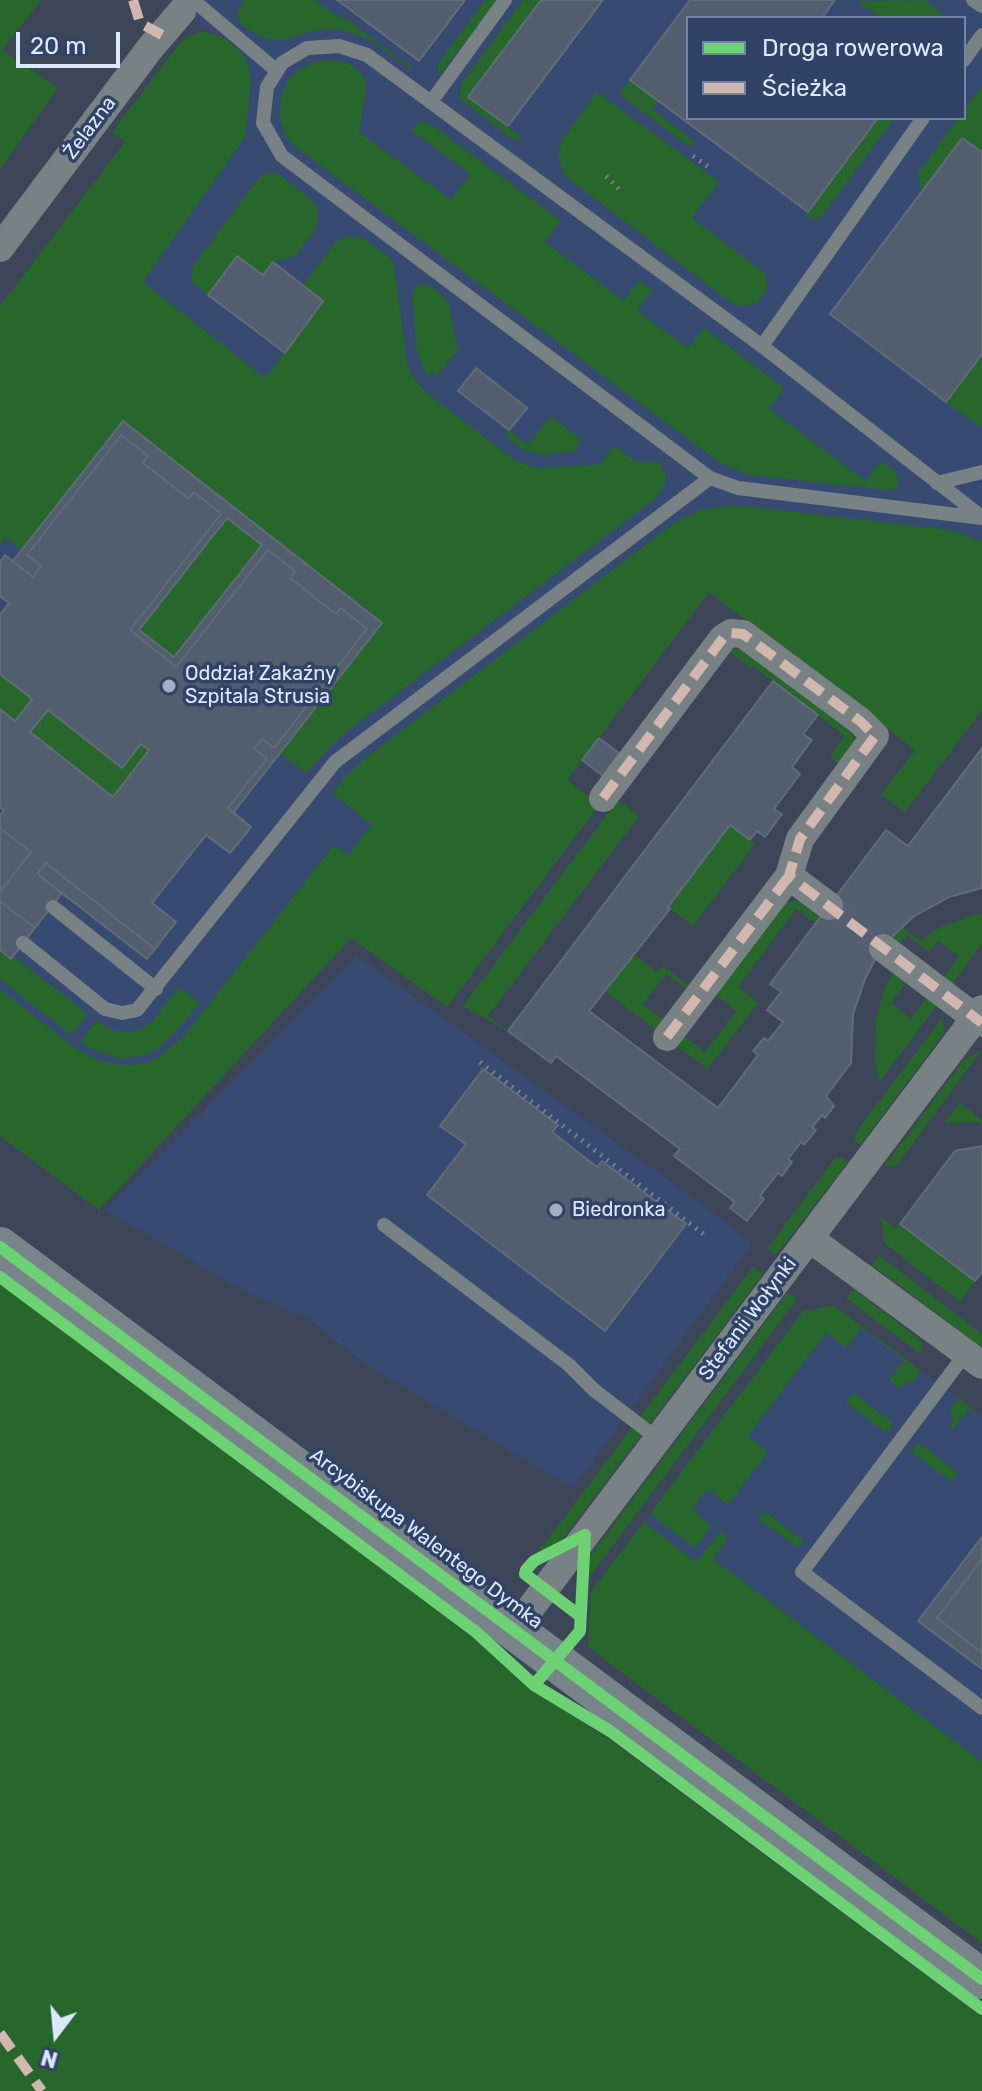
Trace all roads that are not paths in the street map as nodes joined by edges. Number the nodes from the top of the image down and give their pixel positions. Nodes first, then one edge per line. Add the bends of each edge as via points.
1 (505, 0) edge
2 (973, 0) edge
3 (189, 4) edge
4 (982, 6) edge
5 (982, 35) edge
6 (966, 57) edge
7 (277, 71) junction
8 (431, 102) junction
9 (922, 120) edge
10 (0, 248) edge
11 (762, 346) junction
12 (982, 472) edge
13 (710, 478) junction
14 (937, 483) junction
15 (982, 518) edge
16 (603, 798) dead end
17 (789, 876) junction
18 (829, 906) tunnel mouth
19 (53, 907) dead end
20 (23, 943) dead end
21 (883, 948) tunnel mouth
22 (156, 989) junction
23 (980, 1017) edge
24 (667, 1037) dead end
25 (384, 1225) dead end
26 (809, 1238) junction
27 (0, 1247) edge
28 (974, 1359) edge
29 (658, 1439) junction
30 (514, 1630) junction
31 (982, 1708) edge
32 (982, 1979) edge

1 - 8 lane
2 - 4 lane
3 - 7 lane
3 - 10 street, Żelazna
5 - 6 lane
7 - 8 lane via 307,48 339,46 367,55
7 - 13 lane via 267,87 263,123 282,156
8 - 11 lane
9 - 11 lane
11 - 14 lane
12 - 14 lane
13 - 15 lane via 738,488
13 - 22 lane via 335,762
14 - 15 lane
16 - 17 street via 723,638 743,634 875,736 800,839
17 - 18 street
17 - 24 street
19 - 22 lane
20 - 22 lane via 105,1009 137,1010
21 - 23 street
23 - 26 street, Stefanii Wołynki
25 - 29 lane
26 - 28 street
26 - 29 street, Stefanii Wołynki
27 - 30 street, Arcybiskupa Walentego Dymka
28 - 31 lane via 802,1572
29 - 30 street, Stefanii Wołynki
30 - 32 street, Arcybiskupa Walentego Dymka

